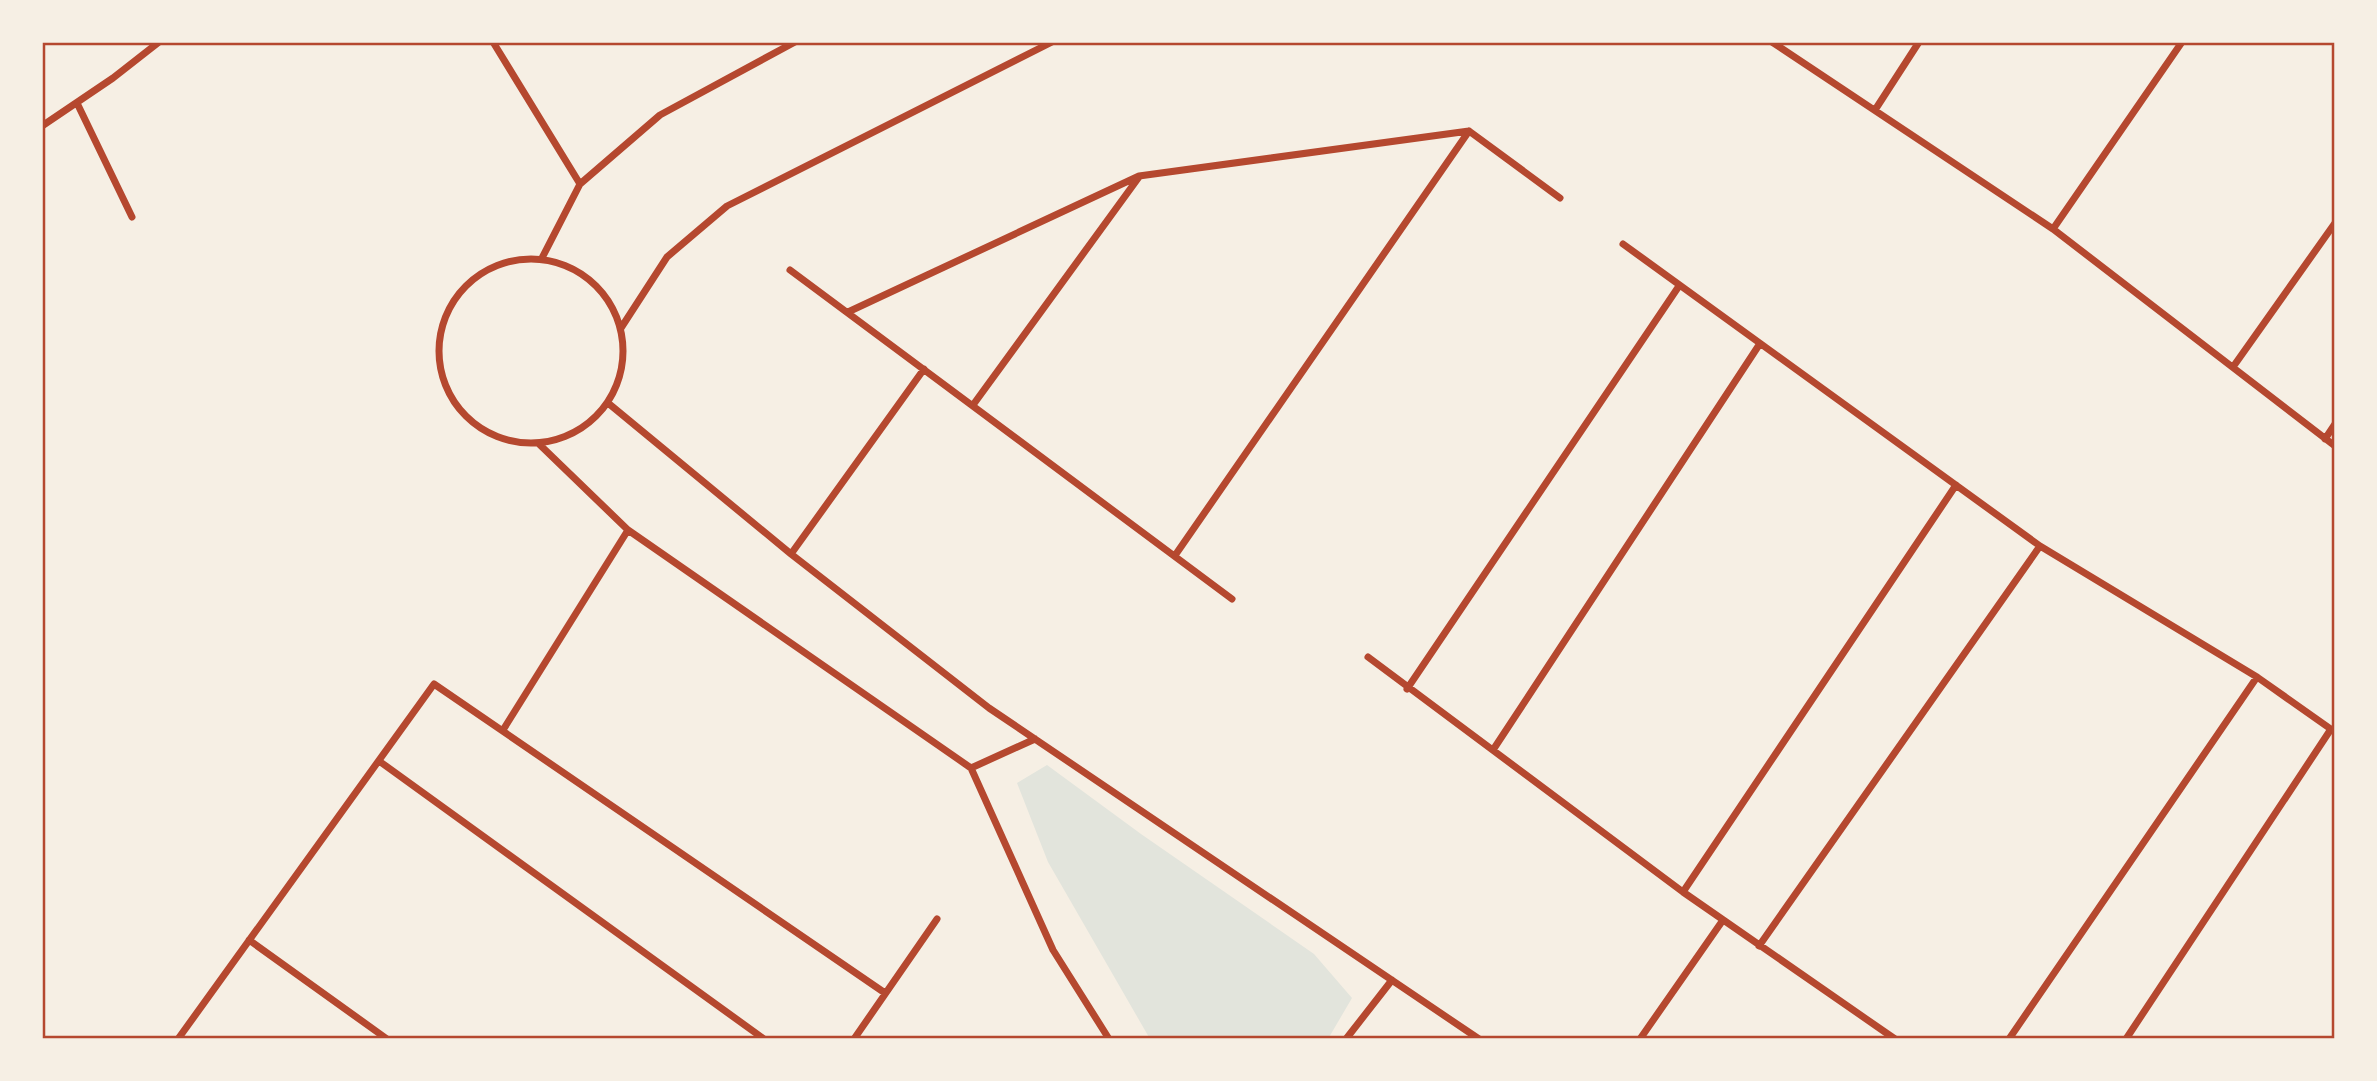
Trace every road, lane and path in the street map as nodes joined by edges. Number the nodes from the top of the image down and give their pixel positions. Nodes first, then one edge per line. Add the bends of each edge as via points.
1 (159, 42) edge
2 (493, 42) edge
3 (795, 42) edge
4 (1052, 42) edge
5 (1772, 42) edge
6 (1919, 42) edge
7 (2182, 42) edge
8 (77, 103) junction
9 (1875, 110) junction
10 (42, 126) edge
11 (1469, 131) junction
12 (1139, 176) junction
13 (580, 184) junction
14 (1560, 198) dead end
15 (132, 217) dead end
16 (2335, 223) edge
17 (2053, 229) junction
18 (1623, 244) dead end
19 (542, 258) junction
20 (790, 270) dead end
21 (1679, 286) junction
22 (848, 312) junction
23 (621, 328) junction
24 (1759, 345) junction
25 (2233, 367) junction
26 (924, 369) junction
27 (608, 403) junction
28 (972, 405) junction
29 (2335, 424) edge
30 (2325, 439) junction
31 (539, 444) junction
32 (2335, 446) edge
33 (1955, 485) junction
34 (628, 530) junction
35 (2040, 547) junction
36 (791, 554) junction
37 (1176, 554) junction
38 (1232, 599) dead end
39 (1368, 657) dead end
40 (2257, 677) junction
41 (1407, 688) junction
42 (503, 730) junction
43 (2333, 731) edge
44 (1035, 738) junction
45 (1493, 750) junction
46 (379, 761) junction
47 (971, 768) junction
48 (1683, 892) junction
49 (937, 919) dead end
50 (1723, 920) junction
51 (249, 940) junction
52 (1759, 946) junction
53 (1392, 980) junction
54 (885, 993) junction
55 (178, 1039) edge
56 (387, 1039) edge
57 (764, 1039) edge
58 (853, 1039) edge
59 (1109, 1039) edge
60 (1346, 1039) edge
61 (1479, 1039) edge
62 (1640, 1039) edge
63 (1895, 1039) edge
64 (2009, 1039) edge
65 (2126, 1039) edge

1 - 8 street
2 - 13 street
3 - 13 street via 660,115
4 - 23 street via 727,206 667,257
5 - 9 street
6 - 9 street
7 - 17 street
8 - 10 street
8 - 15 street
9 - 17 street
11 - 12 street
11 - 14 street
11 - 37 street
12 - 22 street
12 - 28 street
13 - 19 street
16 - 25 street
17 - 25 street
18 - 21 street
19 - 23 street via 593,281
19 - 31 street via 491,266 451,300 436,350 450,399 488,434
20 - 22 street
21 - 24 street
21 - 41 street
22 - 26 street
23 - 27 street via 623,367
24 - 33 street
24 - 45 street
25 - 30 street
26 - 28 street
26 - 36 street
27 - 31 street via 589,424 565,438
27 - 36 street
28 - 37 street
29 - 30 street
30 - 32 street
31 - 34 street
33 - 35 street
33 - 48 street
34 - 42 street
34 - 47 street
35 - 40 street
35 - 52 street
36 - 44 street via 989,708
37 - 38 street
39 - 41 street
40 - 43 street
40 - 64 street
41 - 45 street
42 - 46 street via 434,684
42 - 54 street
43 - 65 street
44 - 47 street
44 - 53 street
45 - 48 street
46 - 51 street
46 - 57 street
47 - 59 street via 1053,950
48 - 50 street
49 - 54 street
50 - 52 street
50 - 62 street
51 - 55 street
51 - 56 street
52 - 63 street
53 - 60 street
53 - 61 street
54 - 58 street

